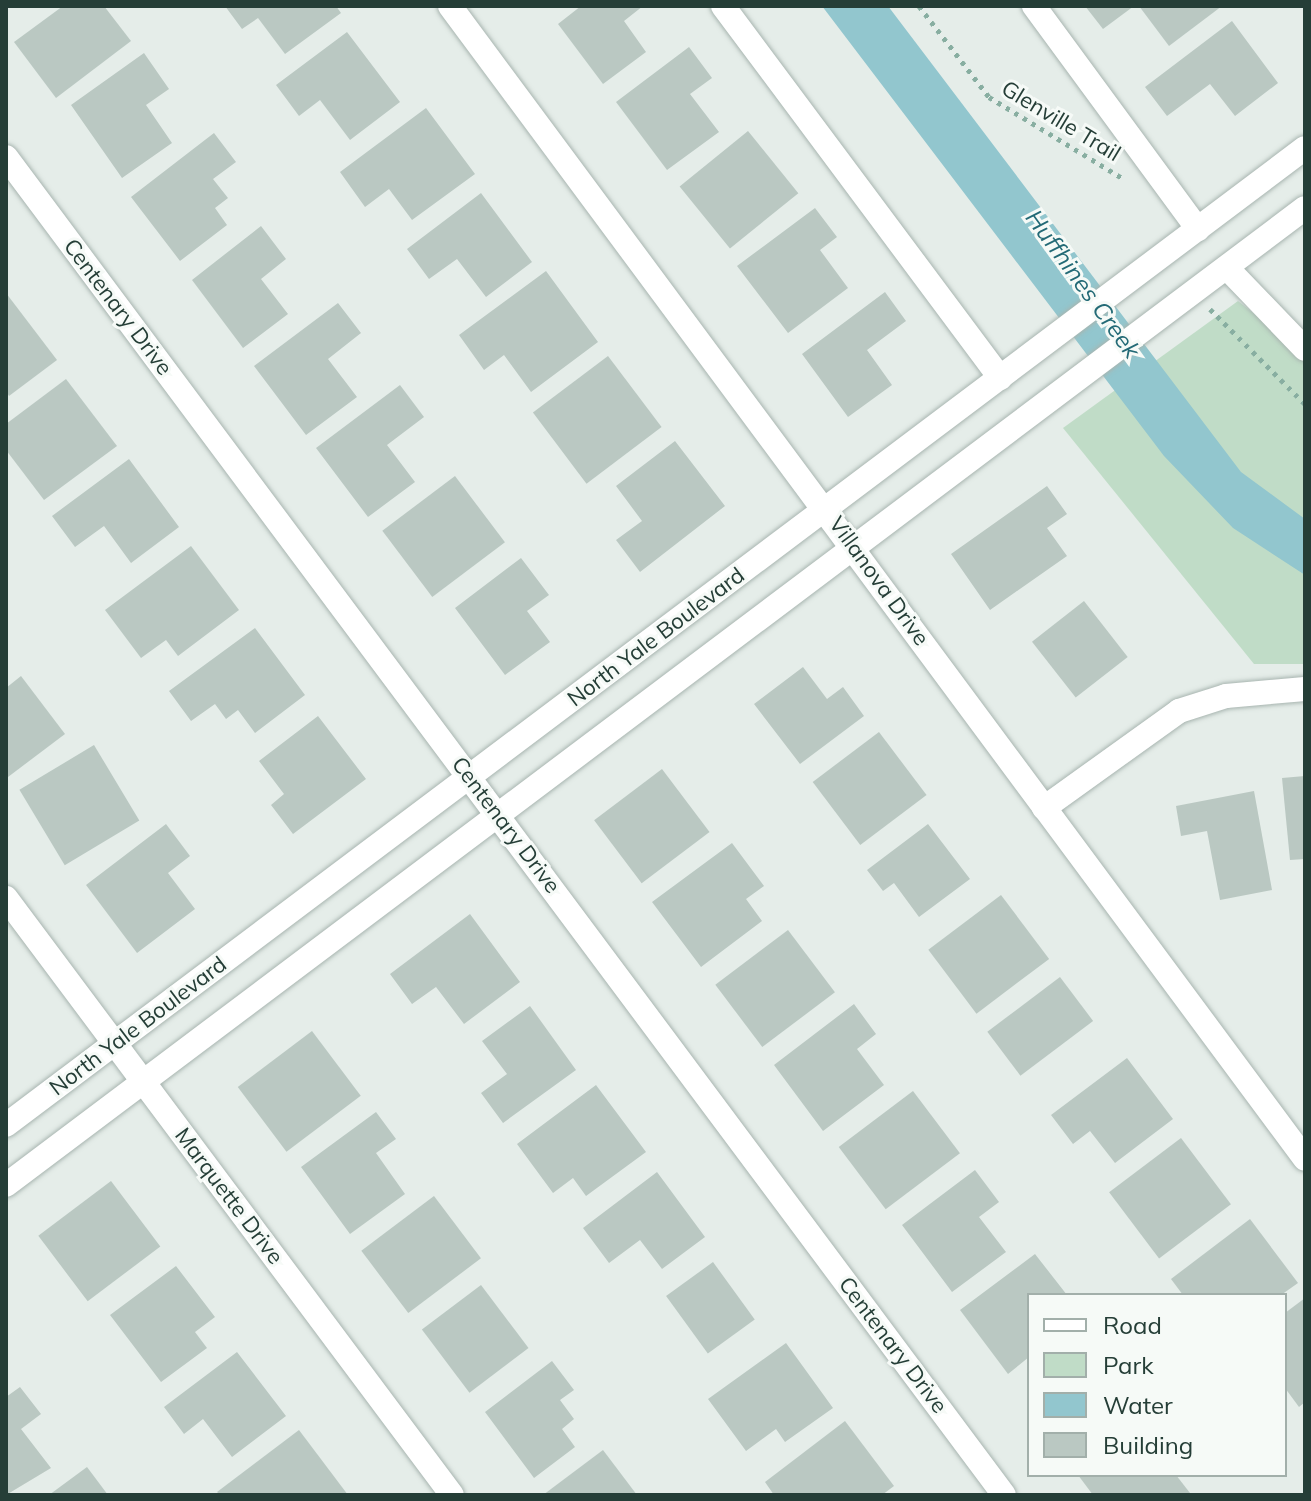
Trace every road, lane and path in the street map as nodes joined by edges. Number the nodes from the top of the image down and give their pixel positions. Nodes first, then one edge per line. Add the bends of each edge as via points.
1 (450, 6) edge
2 (723, 6) edge
3 (919, 6) edge
4 (1034, 6) edge
5 (1305, 148) edge
6 (6, 157) edge
7 (1132, 187) dead end
8 (1305, 208) edge
9 (1198, 229) junction
10 (1227, 268) junction
11 (1210, 309) dead end
12 (1305, 349) edge
13 (1000, 378) junction
14 (1305, 404) edge
15 (827, 509) junction
16 (856, 547) junction
17 (1305, 689) edge
18 (470, 777) junction
19 (1044, 808) junction
20 (499, 816) junction
21 (6, 898) edge
22 (115, 1043) junction
23 (144, 1081) junction
24 (6, 1125) edge
25 (1305, 1159) edge
26 (6, 1185) edge
27 (452, 1495) edge
28 (1004, 1495) edge

1 - 15 street, Villanova Drive
2 - 13 street
3 - 7 path, Glenville Trail via 989,97
4 - 9 street
5 - 9 street, North Yale Boulevard
6 - 18 street, Centenary Drive
8 - 10 street
9 - 13 street, North Yale Boulevard
10 - 12 street
10 - 16 street
11 - 14 path
13 - 15 street, North Yale Boulevard
15 - 16 street, Villanova Drive
15 - 18 street, North Yale Boulevard
16 - 19 street, Villanova Drive
16 - 20 street
17 - 19 street via 1226,696 1179,711
18 - 20 street, Centenary Drive
18 - 22 street, North Yale Boulevard
19 - 25 street, Villanova Drive
20 - 23 street
20 - 28 street, Centenary Drive
21 - 22 street, Marquette Drive
22 - 23 street, Marquette Drive
22 - 24 street, North Yale Boulevard
23 - 26 street
23 - 27 street, Marquette Drive

